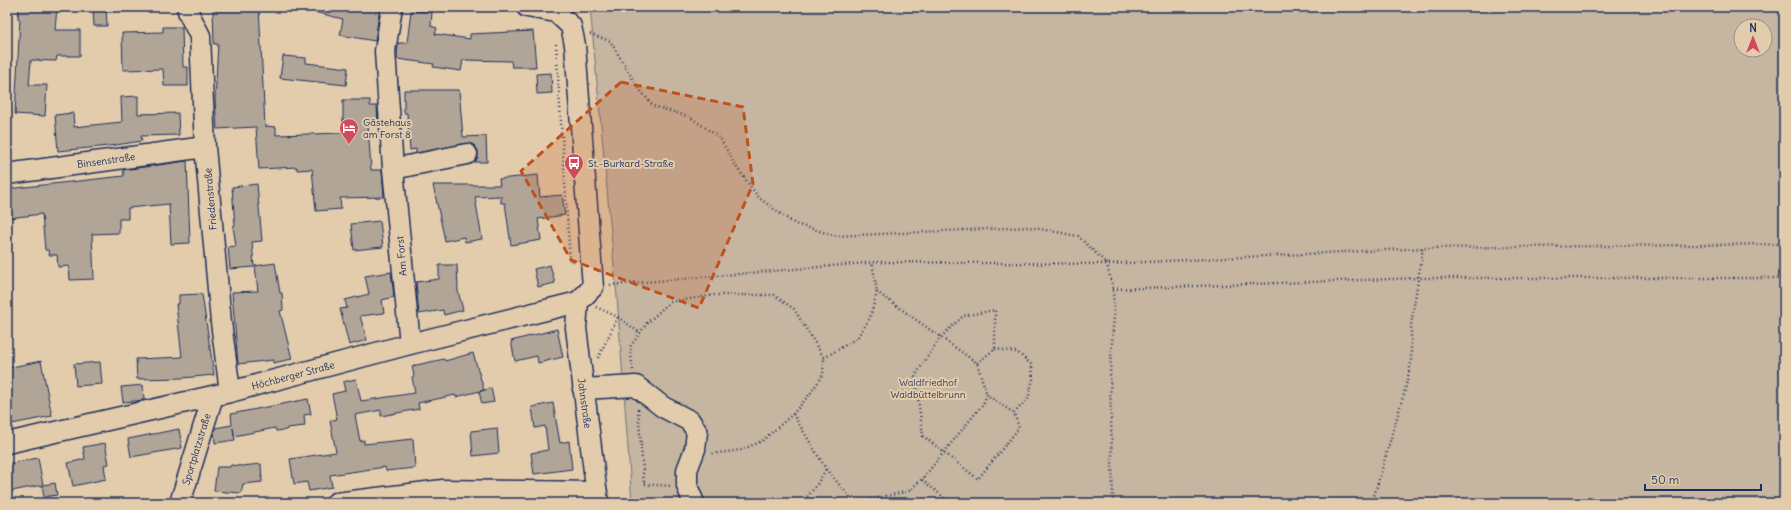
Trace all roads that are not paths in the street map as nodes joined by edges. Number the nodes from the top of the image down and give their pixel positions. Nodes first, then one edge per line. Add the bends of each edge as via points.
1 (188, 7) edge
2 (392, 7) edge
3 (527, 7) edge
4 (205, 147) junction
5 (467, 154) dead end
6 (393, 169) junction
7 (7, 174) edge
8 (578, 302) junction
9 (410, 344) junction
10 (583, 389) junction
11 (222, 394) junction
12 (7, 443) edge
13 (691, 495) edge
14 (598, 497) edge
15 (180, 503) edge
16 (336, 503) edge

1 - 4 street, Friedenstraße via 200,36
2 - 6 street, Am Forst via 386,51
3 - 8 street via 556,12 571,26 575,46 593,287
4 - 7 street, Binsenstraße
4 - 11 street, Friedenstraße via 221,322
5 - 6 street
6 - 9 street, Am Forst
8 - 9 street, Höchberger Straße
8 - 10 street, Jahnstraße via 576,328
9 - 11 street, Höchberger Straße
10 - 13 street via 636,386 663,406 690,421 697,432 695,449 687,470
10 - 14 street, Jahnstraße
11 - 12 street, Höchberger Straße
11 - 15 street, Sportplatzstraße
14 - 16 street via 443,490

